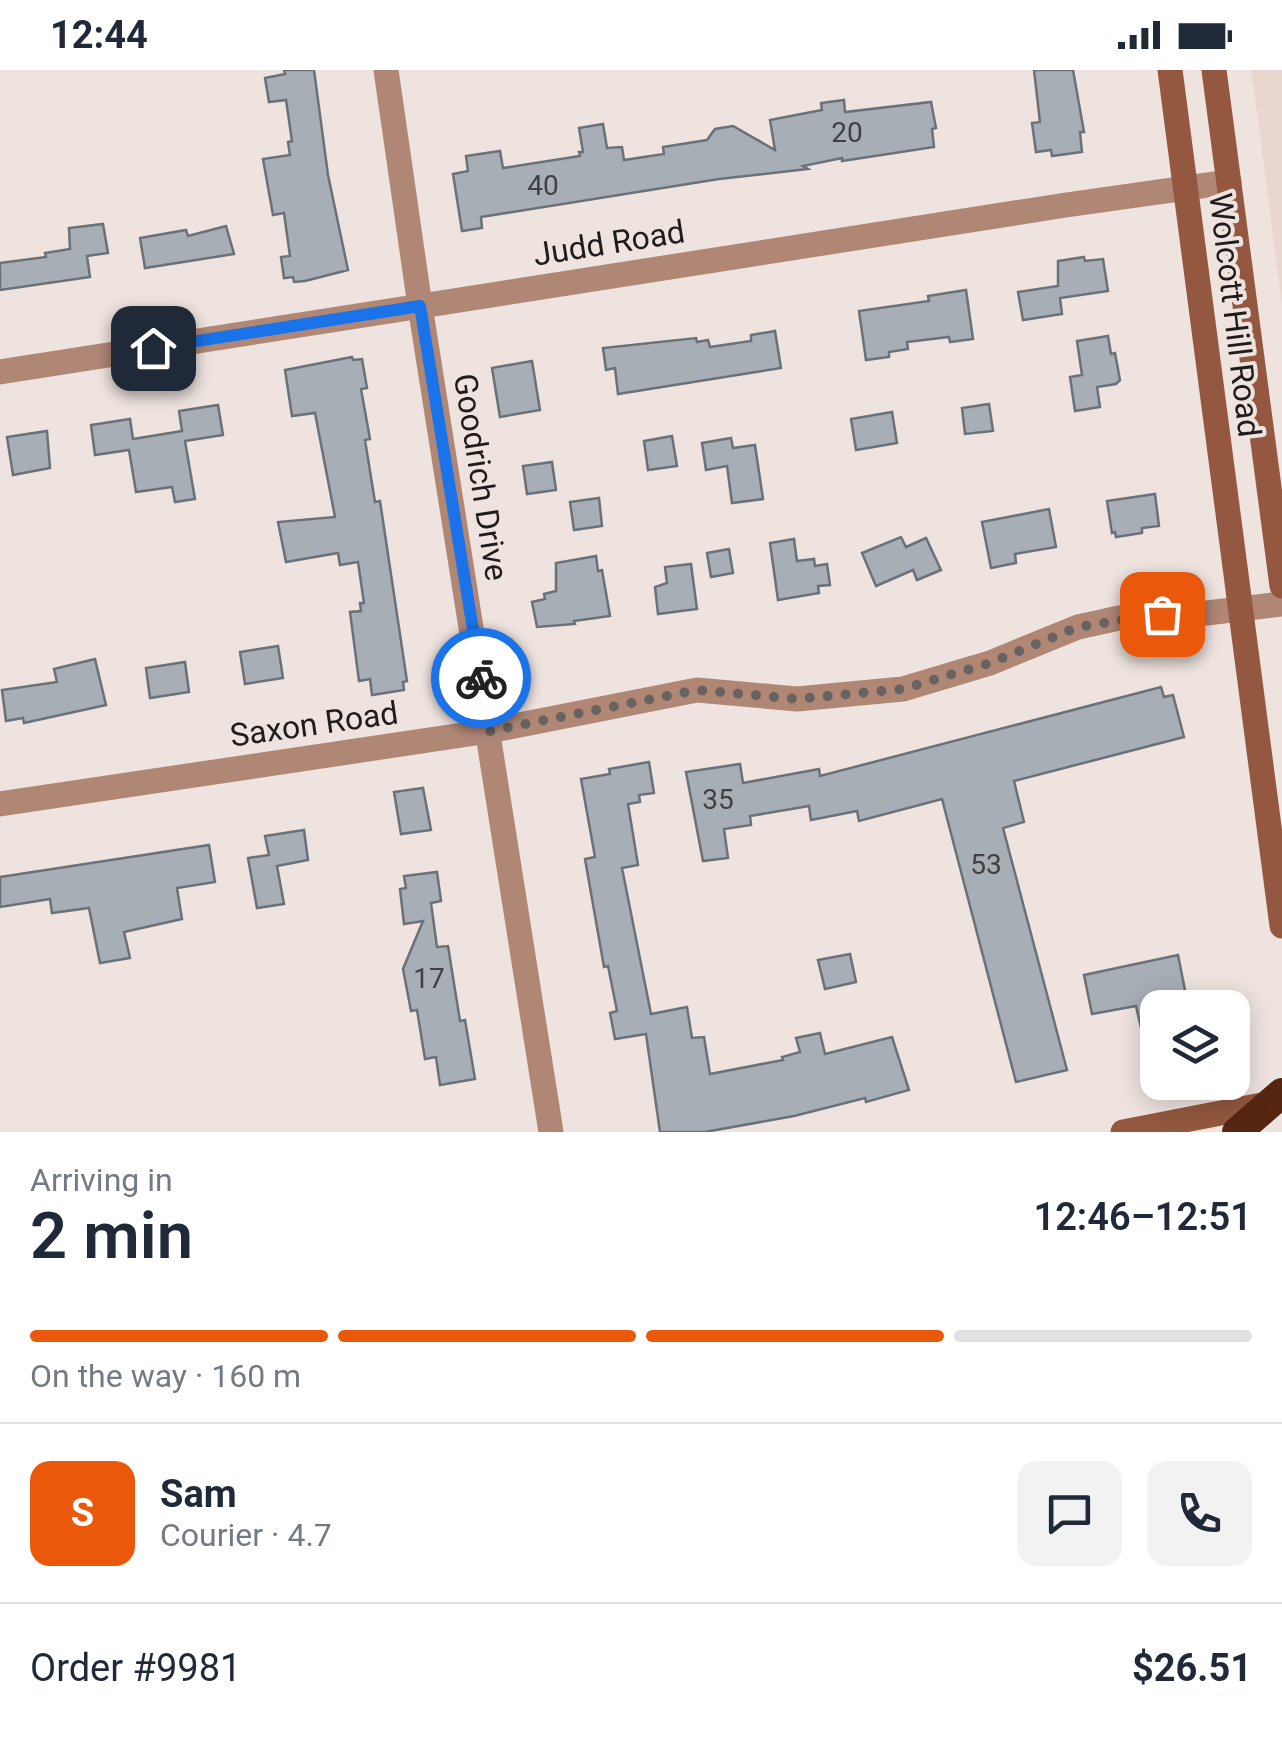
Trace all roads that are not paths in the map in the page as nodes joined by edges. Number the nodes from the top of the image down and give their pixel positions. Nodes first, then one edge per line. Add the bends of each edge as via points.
1 (386, 70) edge
2 (1170, 70) edge
3 (1214, 70) edge
4 (1229, 182) junction
5 (1186, 188) junction
6 (420, 306) junction
7 (0, 372) edge
8 (1282, 586) edge
9 (1282, 604) edge
10 (1240, 609) junction
11 (490, 731) junction
12 (0, 804) edge
13 (1282, 926) edge
14 (1282, 1097) edge
15 (550, 1132) edge
16 (1124, 1132) edge
17 (1237, 1132) edge

1 - 6 street, Goodrich Drive
2 - 5 main road, Wolcott Hill Road
3 - 4 main road, Wolcott Hill Road
4 - 5 street, Judd Road
4 - 8 main road, Wolcott Hill Road
5 - 6 street, Judd Road
5 - 10 main road, Wolcott Hill Road
6 - 7 street, Judd Road
6 - 11 street, Goodrich Drive
9 - 10 street, Saxon Road
10 - 11 street, Saxon Road via 1078,627 903,689 797,699 697,690
10 - 13 main road, Wolcott Hill Road
11 - 12 street, Saxon Road
11 - 15 street, Goodrich Drive
14 - 16 main road
14 - 17 highway, bridge

